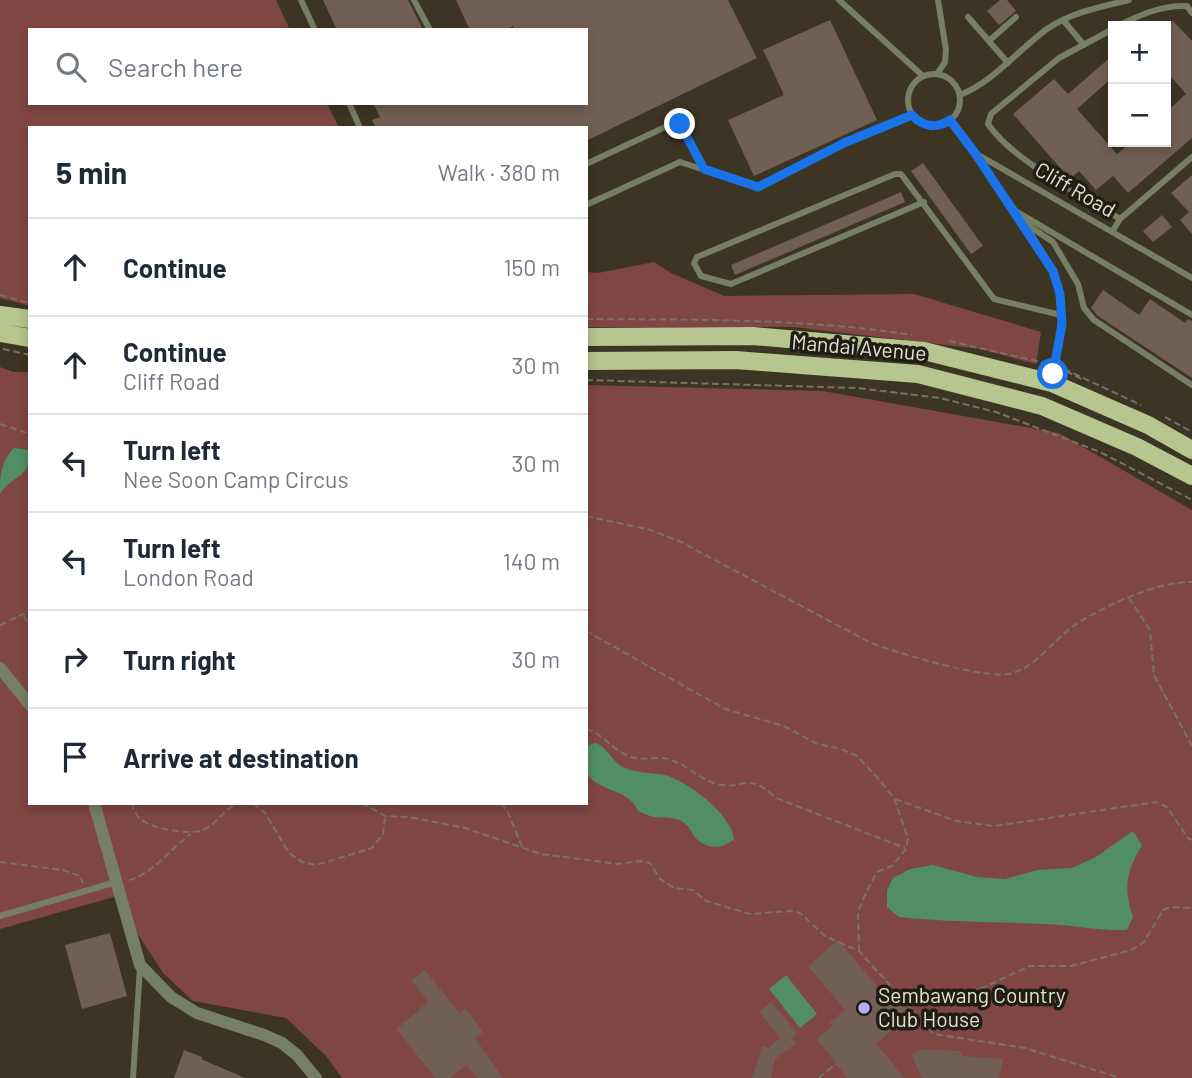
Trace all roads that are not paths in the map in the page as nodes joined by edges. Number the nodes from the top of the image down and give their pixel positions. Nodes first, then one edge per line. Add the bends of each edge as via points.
1 (301, 0) edge
2 (414, 0) edge
3 (839, 0) edge
4 (938, 0) edge
5 (1129, 0) edge
6 (1192, 13) edge
7 (968, 17) dead end
8 (1016, 17) dead end
9 (1063, 20) junction
10 (1128, 21) edge
11 (314, 28) edge
12 (429, 28) edge
13 (1108, 32) edge
14 (989, 41) junction
15 (1084, 44) junction
16 (1008, 62) junction
17 (937, 74) junction
18 (923, 76) junction
19 (960, 95) junction
20 (350, 105) edge
21 (912, 115) junction
22 (950, 120) junction
23 (359, 126) edge
24 (975, 153) junction
25 (1192, 157) edge
26 (588, 163) edge
27 (704, 169) junction
28 (924, 202) junction
29 (588, 204) edge
30 (1012, 209) junction
31 (1120, 219) junction
32 (1020, 221) junction
33 (1112, 232) junction
34 (1192, 278) edge
35 (0, 314) edge
36 (1061, 315) junction
37 (1192, 316) edge
38 (28, 319) edge
39 (0, 334) edge
40 (588, 337) edge
41 (28, 338) edge
42 (588, 361) edge
43 (1052, 383) junction
44 (1192, 385) edge
45 (1192, 450) edge
46 (1192, 477) edge
47 (0, 668) edge
48 (28, 703) edge
49 (95, 805) edge
50 (116, 881) junction
51 (0, 916) edge
52 (140, 965) junction
53 (132, 1078) edge
54 (316, 1078) edge

1 - 11 lane
2 - 12 lane
3 - 18 lane
4 - 17 lane via 946,50
5 - 9 lane
6 - 10 lane via 1187,6 1179,6
7 - 14 lane
8 - 14 lane
9 - 15 lane
9 - 16 lane
13 - 15 lane
14 - 16 lane
15 - 31 lane via 1059,58 991,114 988,124 1024,158
16 - 19 lane via 979,88
17 - 18 lane
17 - 19 lane via 952,81
18 - 21 lane via 909,91
19 - 22 lane
20 - 23 lane
21 - 22 lane via 934,126
21 - 27 lane via 758,187
22 - 24 lane, Cliff Road
24 - 30 lane
24 - 33 lane, Cliff Road
25 - 31 lane
26 - 27 lane via 676,122
27 - 29 lane via 680,162
28 - 28 lane via 731,284 701,276 694,263 697,257 895,174 901,174
28 - 36 lane via 994,299
30 - 32 lane
30 - 37 lane
31 - 33 lane
32 - 36 lane via 1053,271
32 - 44 lane via 1053,242 1094,320
33 - 34 lane, Cliff Road
35 - 38 main road
36 - 43 lane
39 - 41 main road
40 - 43 main road, Mandai Avenue via 753,336 924,351
42 - 46 main road, Mandai Avenue via 736,360 918,374 1042,406 1137,447
43 - 45 main road, Mandai Avenue
47 - 48 street
49 - 50 street
50 - 51 lane
50 - 52 street
52 - 53 lane
52 - 54 street via 171,997 197,1013 282,1043

